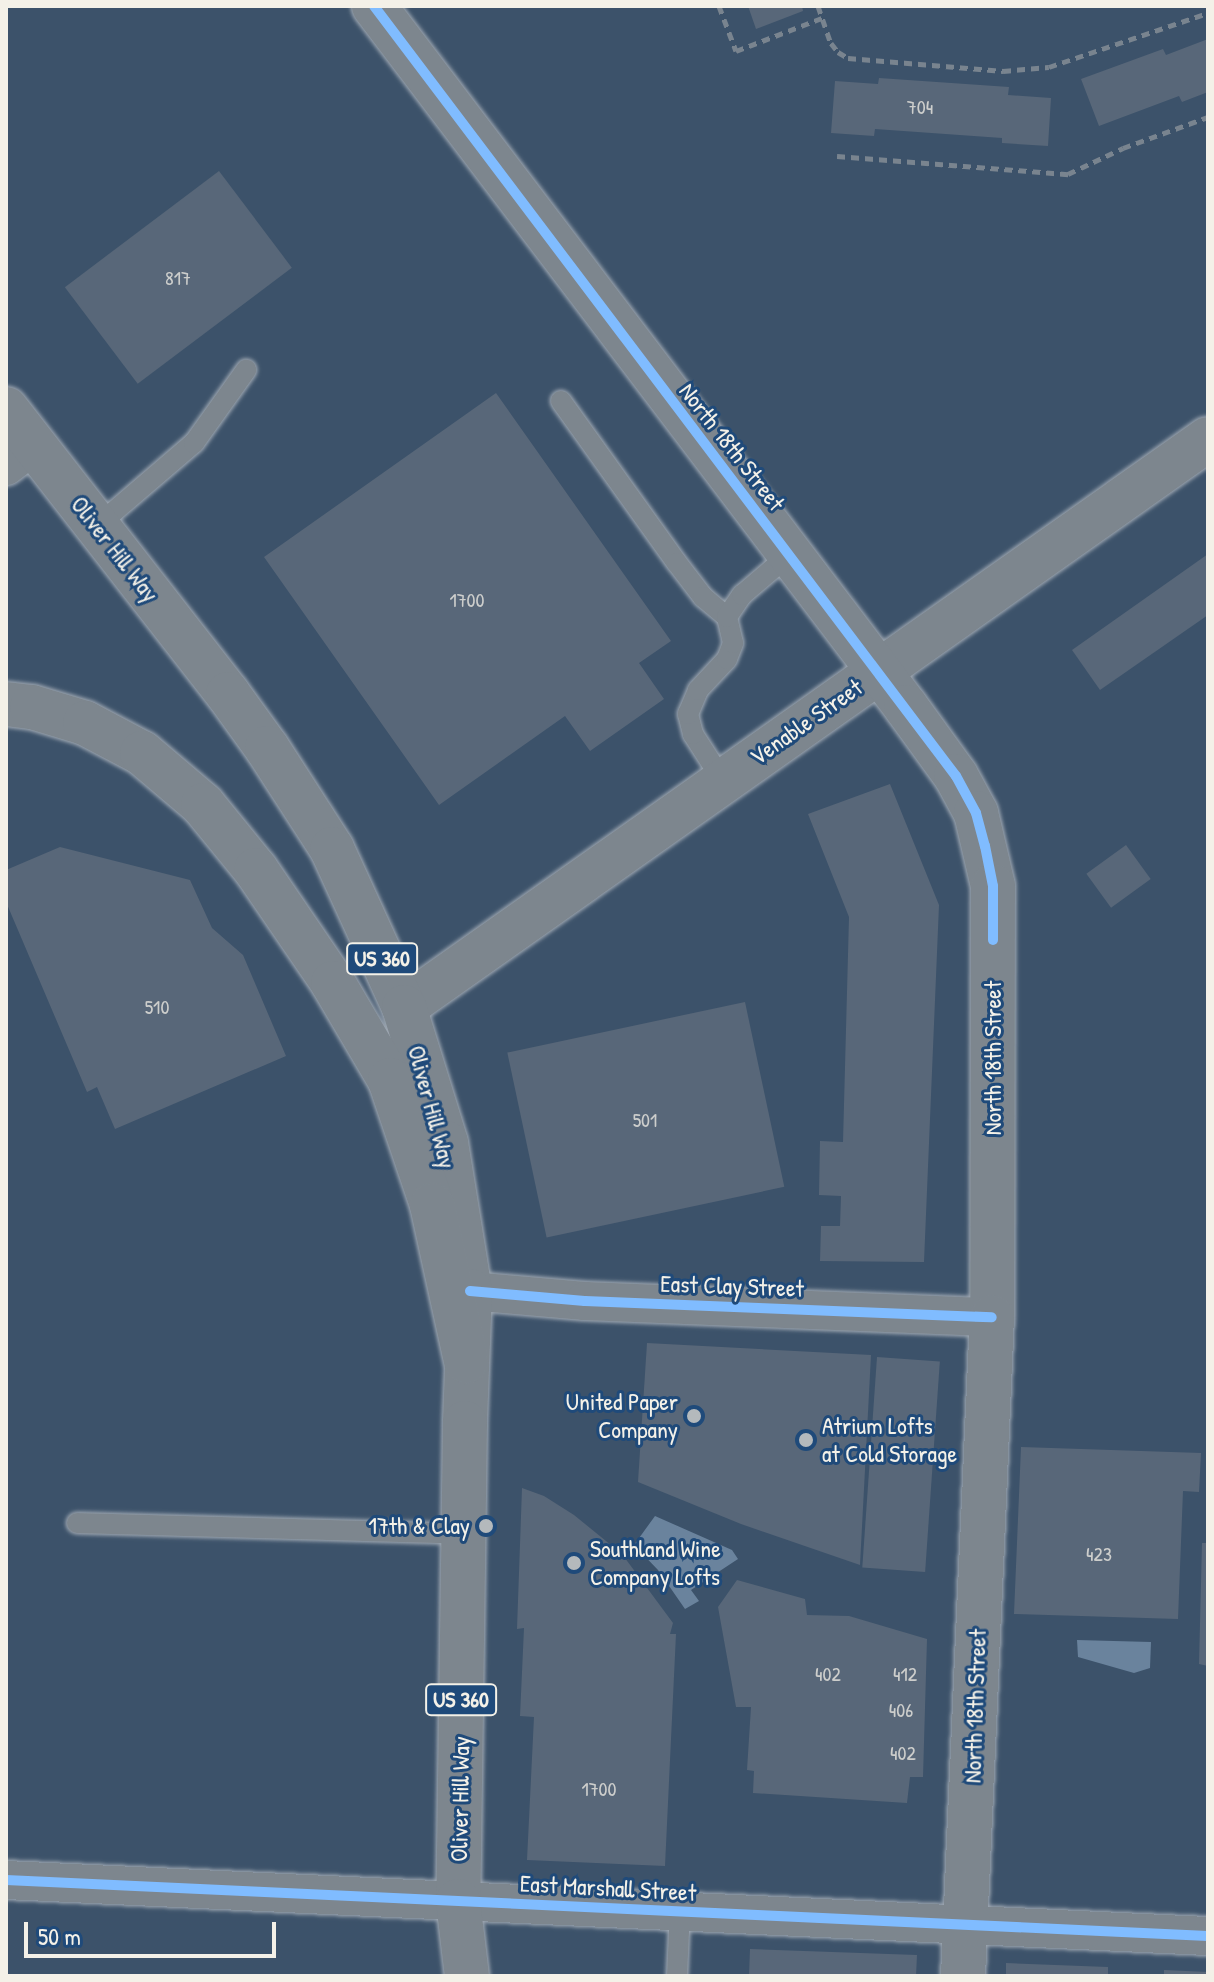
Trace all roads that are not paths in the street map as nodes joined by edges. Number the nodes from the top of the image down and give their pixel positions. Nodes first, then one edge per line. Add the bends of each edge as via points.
1 (374, 6) edge
2 (246, 370) dead end
3 (561, 401) dead end
4 (6, 409) edge
5 (1208, 439) edge
6 (20, 456) edge
7 (97, 526) junction
8 (790, 554) junction
9 (727, 617) junction
10 (878, 671) junction
11 (6, 704) edge
12 (723, 781) junction
13 (404, 1007) junction
14 (470, 1291) junction
15 (992, 1317) junction
16 (466, 1361) junction
17 (77, 1523) dead end
18 (463, 1534) junction
19 (6, 1880) edge
20 (458, 1901) junction
21 (680, 1911) junction
22 (965, 1925) junction
23 (1208, 1936) edge
24 (475, 1976) edge
25 (677, 1976) edge
26 (963, 1976) edge

1 - 8 main road, North 18th Street
2 - 7 lane via 194,443
3 - 9 lane via 703,597
4 - 6 main road, Oliver Hill Way / US 360
5 - 10 main road, Venable Street
6 - 7 main road, Oliver Hill Way / US 360
7 - 13 main road, Oliver Hill Way / US 360 via 228,694 298,795 332,849
8 - 9 lane via 742,595
8 - 10 main road, North 18th Street
9 - 12 lane via 733,643 727,659 698,690 688,714 693,734
10 - 12 main road, Venable Street
10 - 15 main road, North 18th Street via 956,776 976,813 993,886
11 - 16 main road via 85,723 142,753 203,805 263,878 390,1080 432,1205
12 - 13 main road, Venable Street
13 - 14 main road, Oliver Hill Way / US 360 via 446,1143
14 - 15 street, East Clay Street via 585,1301
14 - 16 main road, Oliver Hill Way / US 360
15 - 22 main road, North 18th Street
16 - 18 main road, Oliver Hill Way / US 360
17 - 18 lane
18 - 20 main road, Oliver Hill Way / US 360
19 - 20 street, East Marshall Street
20 - 21 street, East Marshall Street
20 - 24 main road, Oliver Hill Way / US 360
21 - 22 street, East Marshall Street
21 - 25 lane
22 - 23 street, East Marshall Street
22 - 26 main road, North 18th Street

